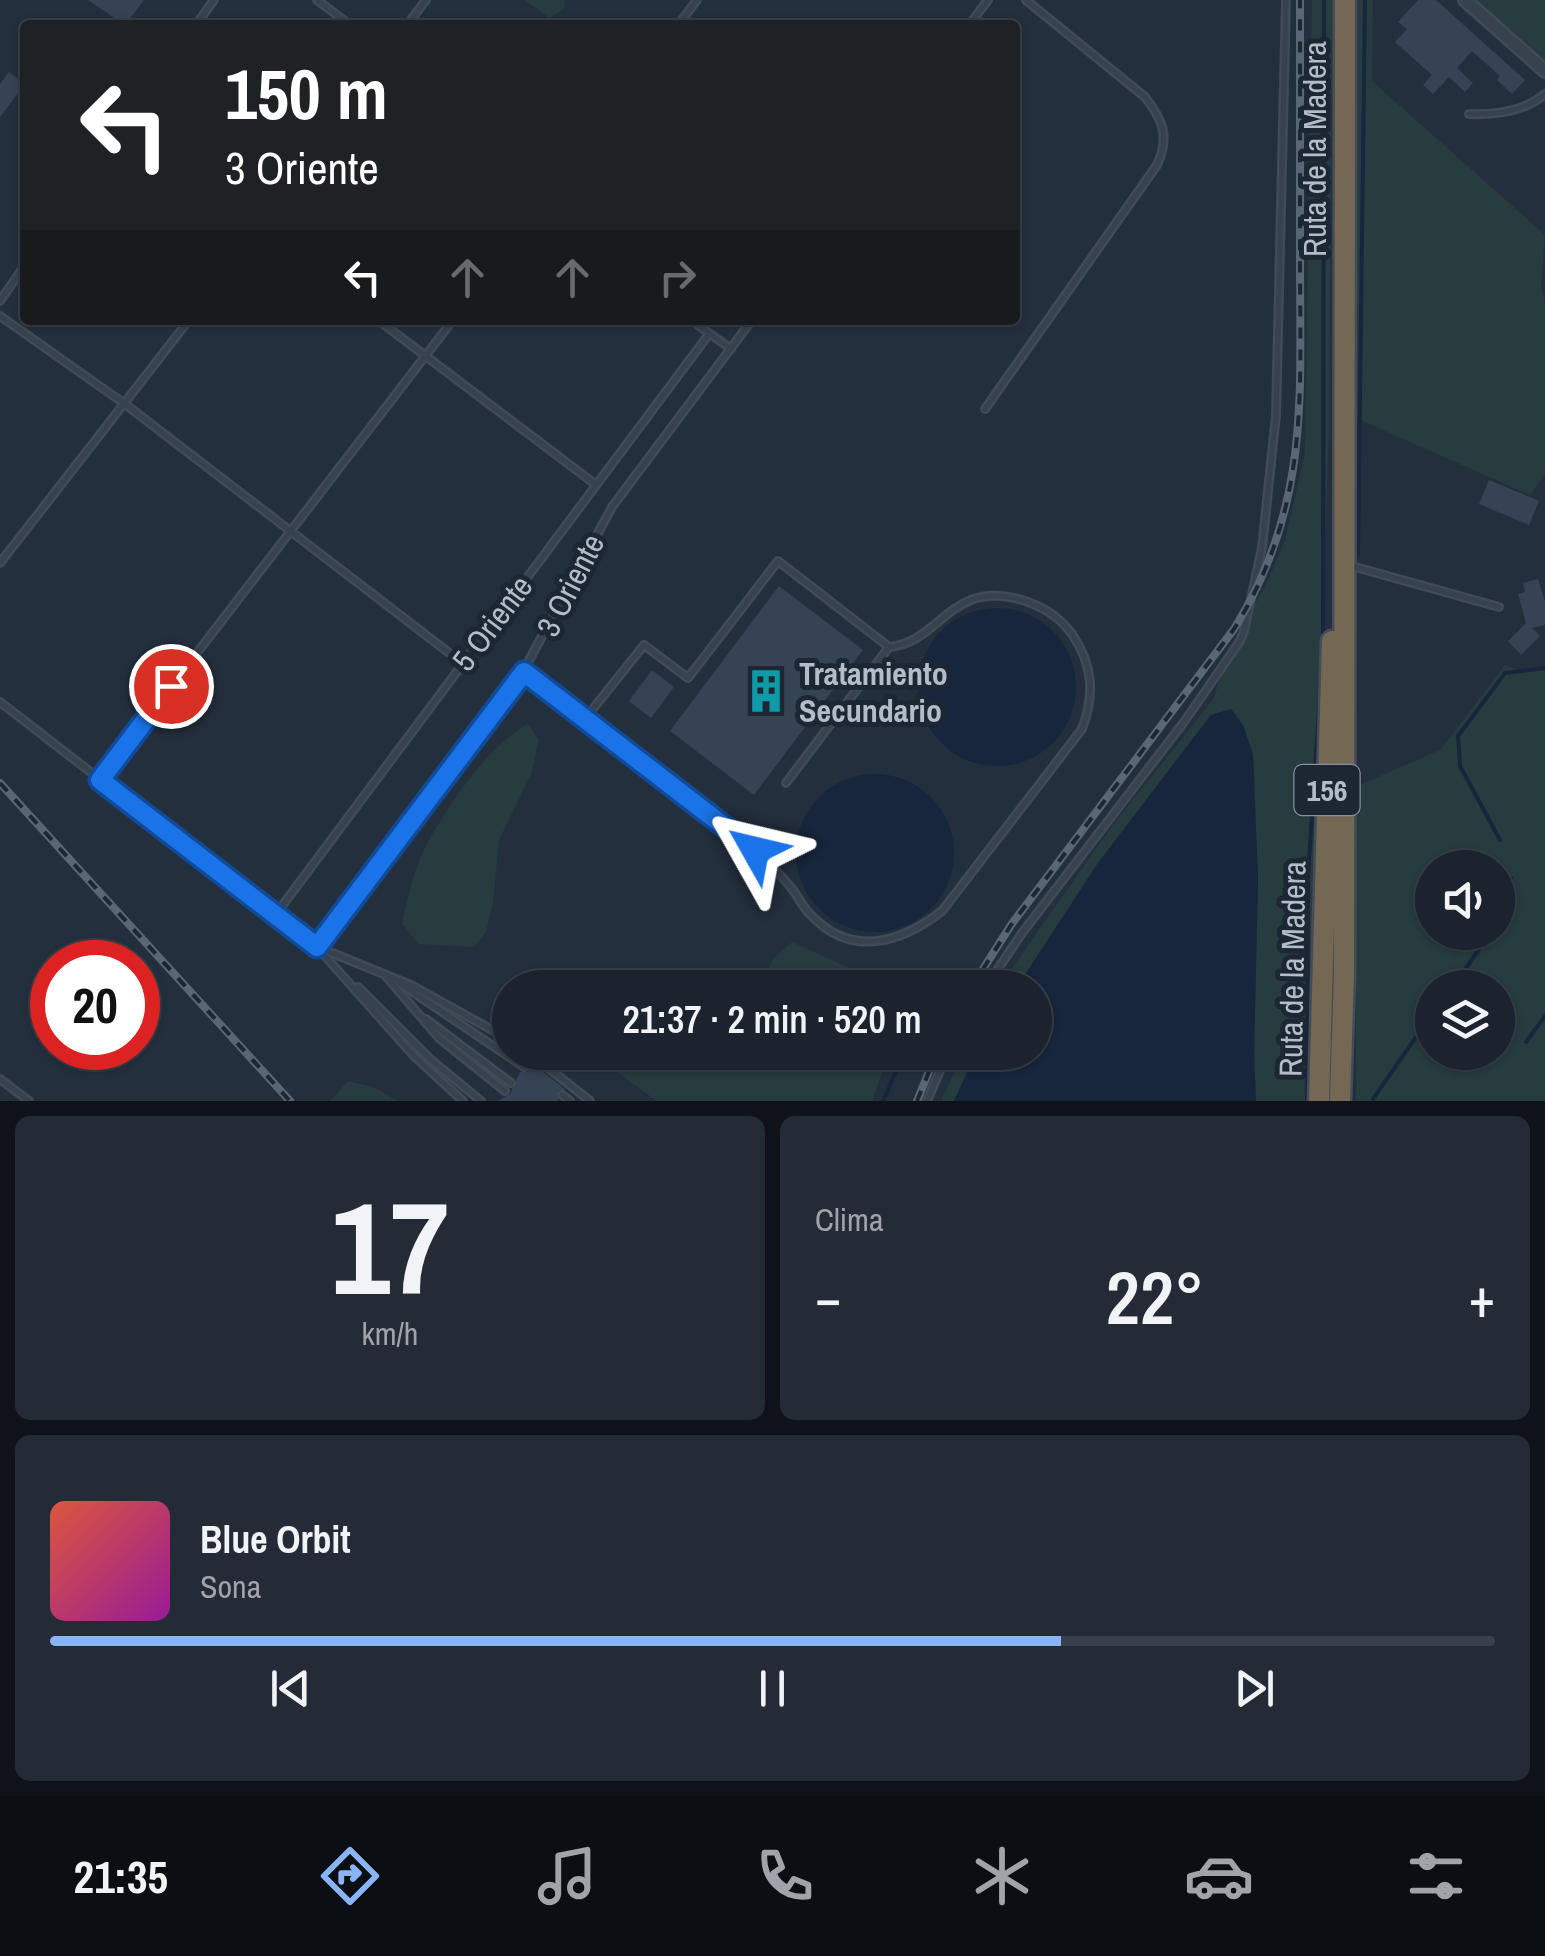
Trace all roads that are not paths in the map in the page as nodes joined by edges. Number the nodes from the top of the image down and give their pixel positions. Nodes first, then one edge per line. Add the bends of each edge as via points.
1 (318, 0) edge
2 (426, 0) edge
3 (697, 0) edge
4 (988, 0) edge
5 (1027, 0) edge
6 (1286, 0) edge
7 (1345, 0) edge
8 (1465, 0) edge
9 (344, 20) edge
10 (410, 20) edge
11 (682, 20) edge
12 (973, 20) edge
13 (1545, 71) edge
14 (1545, 94) edge
15 (1469, 114) dead end
16 (20, 272) edge
17 (0, 301) edge
18 (0, 316) edge
19 (185, 325) edge
20 (385, 325) edge
21 (450, 325) edge
22 (697, 325) edge
23 (748, 325) edge
24 (709, 334) junction
25 (730, 349) junction
26 (426, 356) junction
27 (125, 404) junction
28 (985, 409) dead end
29 (1342, 479) junction
30 (596, 485) junction
31 (290, 532) junction
32 (0, 563) edge
33 (1346, 564) junction
34 (1499, 607) dead end
35 (889, 647) junction
36 (462, 663) junction
37 (524, 672) junction
38 (0, 702) edge
39 (584, 720) junction
40 (100, 780) junction
41 (786, 783) dead end
42 (276, 914) junction
43 (317, 947) junction
44 (998, 970) edge
45 (383, 972) junction
46 (348, 979) junction
47 (419, 1014) junction
48 (492, 1029) edge
49 (492, 1045) edge
50 (551, 1070) edge
51 (940, 1070) edge
52 (0, 1079) edge
53 (511, 1084) dead end
54 (506, 1091) dead end
55 (562, 1095) dead end
56 (29, 1101) edge
57 (463, 1101) edge
58 (481, 1101) edge
59 (570, 1101) edge
60 (590, 1101) edge
61 (927, 1101) edge
62 (1319, 1101) edge
63 (1340, 1101) edge

1 - 9 lane
2 - 10 lane
3 - 11 lane
4 - 12 lane
5 - 28 lane via 1144,98 1166,136 1158,165
6 - 44 lane via 1276,415 1262,548 1244,631
7 - 29 highway, Ruta de la Madera / 156
8 - 13 street
14 - 15 lane via 1509,112
16 - 17 lane
18 - 27 lane
19 - 27 lane
20 - 26 lane
21 - 26 lane
22 - 24 lane
23 - 25 lane, 3 Oriente
24 - 25 lane
24 - 30 lane, 5 Oriente
25 - 37 lane, 3 Oriente via 612,507
26 - 30 lane
26 - 31 lane
27 - 31 lane
27 - 32 lane
29 - 33 highway, Ruta de la Madera / 156
29 - 62 highway, Ruta de la Madera / 156
30 - 36 lane, 5 Oriente
31 - 36 lane
31 - 40 lane
33 - 34 lane
33 - 63 highway, Ruta de la Madera / 156
35 - 39 lane via 778,560 688,678 644,645
35 - 39 lane via 915,640 967,601 1009,596 1042,606 1067,627 1085,654 1091,681 1082,729 942,910 899,938 844,940 822,926 755,850
35 - 41 lane
36 - 42 lane, 5 Oriente
37 - 39 lane
37 - 43 lane, 3 Oriente
38 - 40 lane
40 - 42 lane
42 - 43 lane
43 - 45 lane
43 - 46 lane
45 - 47 lane
45 - 48 lane
45 - 49 lane
46 - 57 lane
46 - 58 lane
47 - 53 lane
47 - 54 lane via 453,1051
50 - 60 lane
51 - 61 lane
52 - 56 lane
55 - 59 lane

